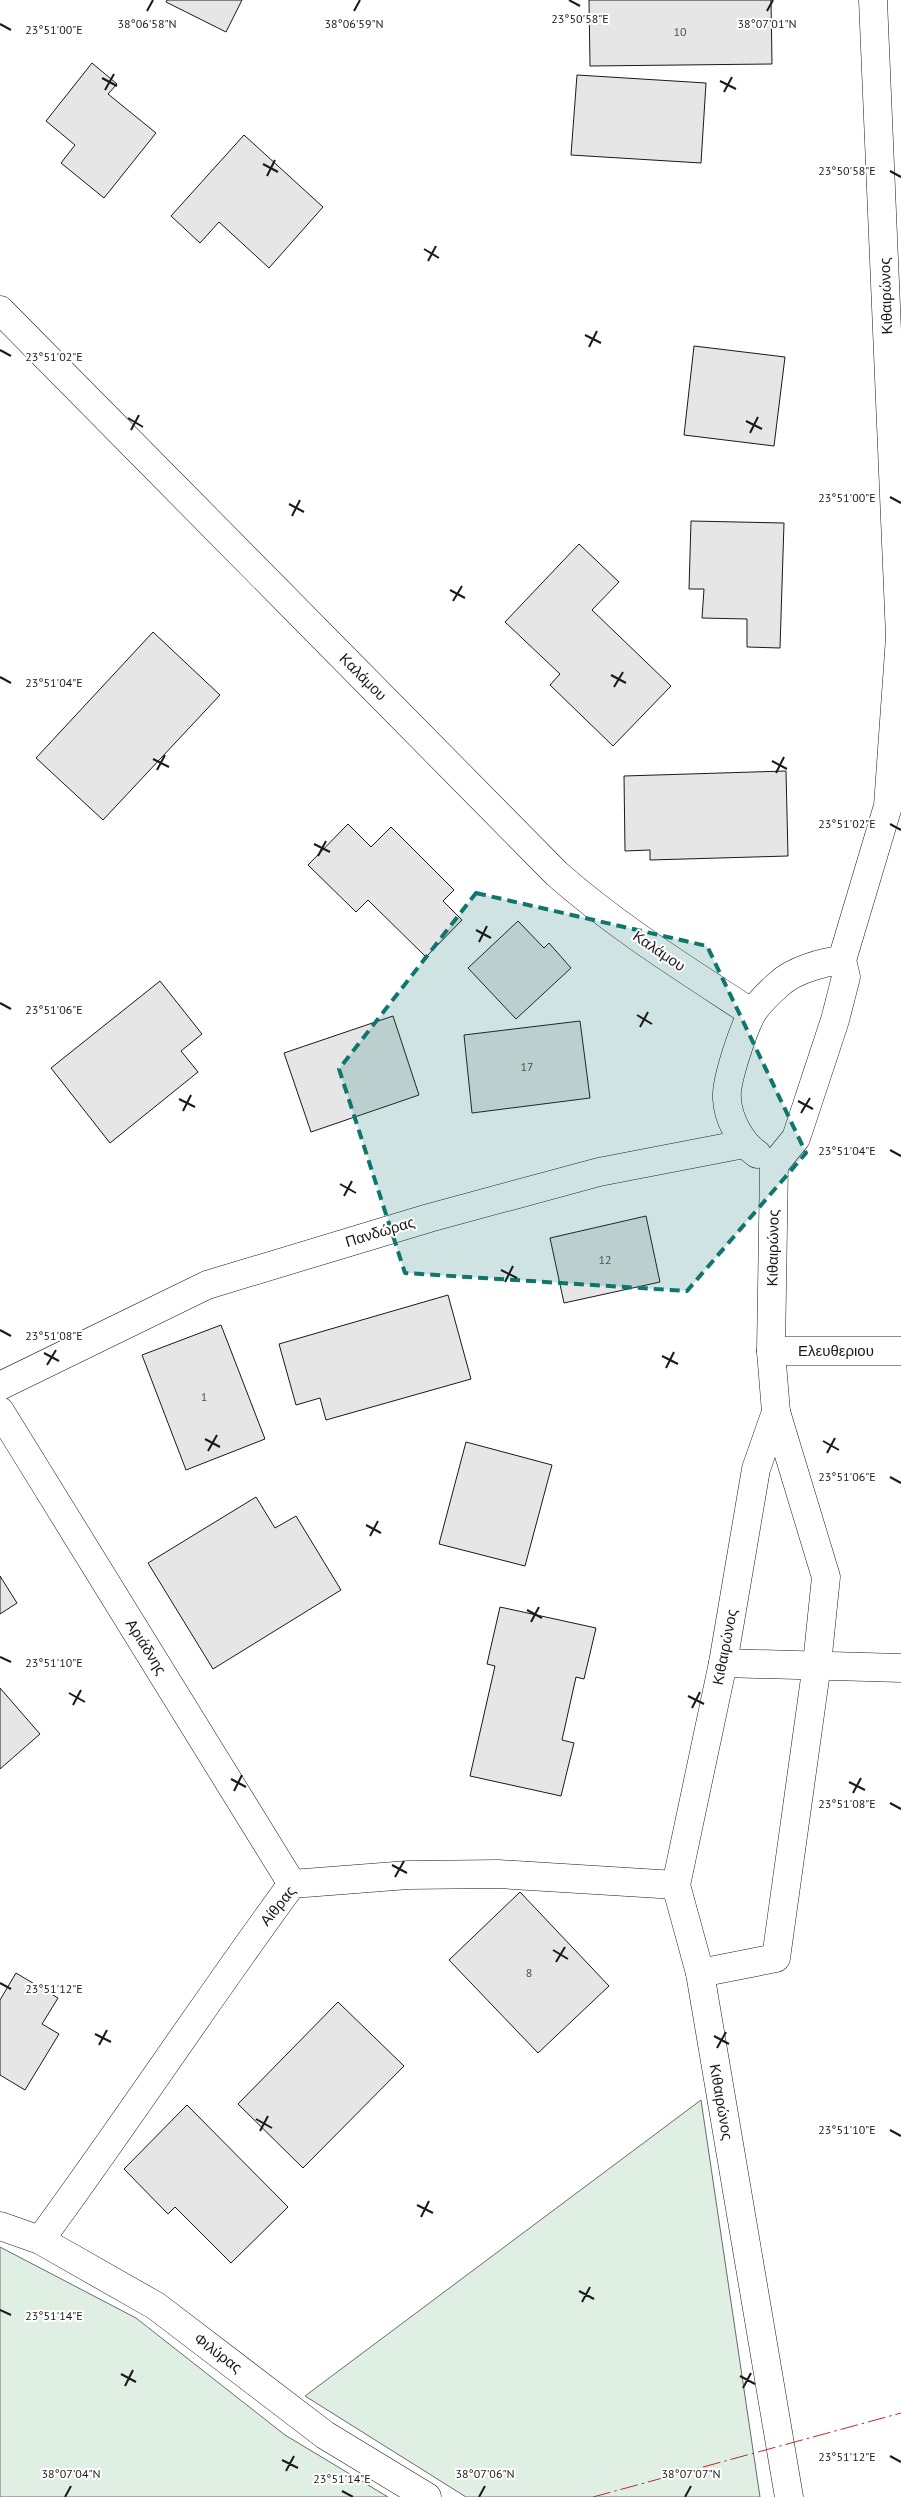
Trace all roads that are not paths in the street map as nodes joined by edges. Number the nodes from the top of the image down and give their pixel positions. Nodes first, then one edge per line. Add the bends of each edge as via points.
1 (873, 0) edge
2 (0, 310) edge
3 (842, 960) junction
4 (752, 1013) junction
5 (744, 1144) junction
6 (774, 1165) junction
7 (771, 1351) junction
8 (901, 1351) edge
9 (0, 1386) edge
10 (0, 1411) edge
11 (776, 1412) junction
12 (723, 1663) junction
13 (817, 1664) junction
14 (901, 1668) edge
15 (292, 1884) junction
16 (676, 1885) junction
17 (700, 1973) junction
18 (0, 2226) edge
19 (40, 2240) junction
20 (427, 2497) edge
21 (789, 2497) edge

1 - 3 street, Κιθαιρώνος via 900,637 888,806
2 - 4 street, Καλάμου via 557,874 626,929
3 - 4 street via 820,963 780,982
3 - 6 street, Κιθαιρώνος via 846,977 805,1111 796,1138
4 - 5 street via 738,1045 726,1098 730,1116
5 - 6 street
5 - 9 street, Πανδώρας via 599,1172 429,1218 207,1285
6 - 7 street, Κιθαιρώνος
7 - 8 street, Ελευθεριου
7 - 11 street, Κιθαιρώνος
10 - 15 street, Αριάδνης
11 - 12 street, Κιθαιρώνος via 756,1469
11 - 13 street via 826,1578
12 - 13 street
12 - 16 street, Κιθαιρώνος
13 - 14 street
13 - 17 street via 776,1958
15 - 16 street, Αίθρας via 408,1875 498,1874
15 - 19 street, Αίθρας
16 - 17 street, Κιθαιρώνος
17 - 21 street, Κιθαιρώνος
18 - 19 street, Φιλύρας
19 - 20 street, Φιλύρας via 156,2306 325,2435

